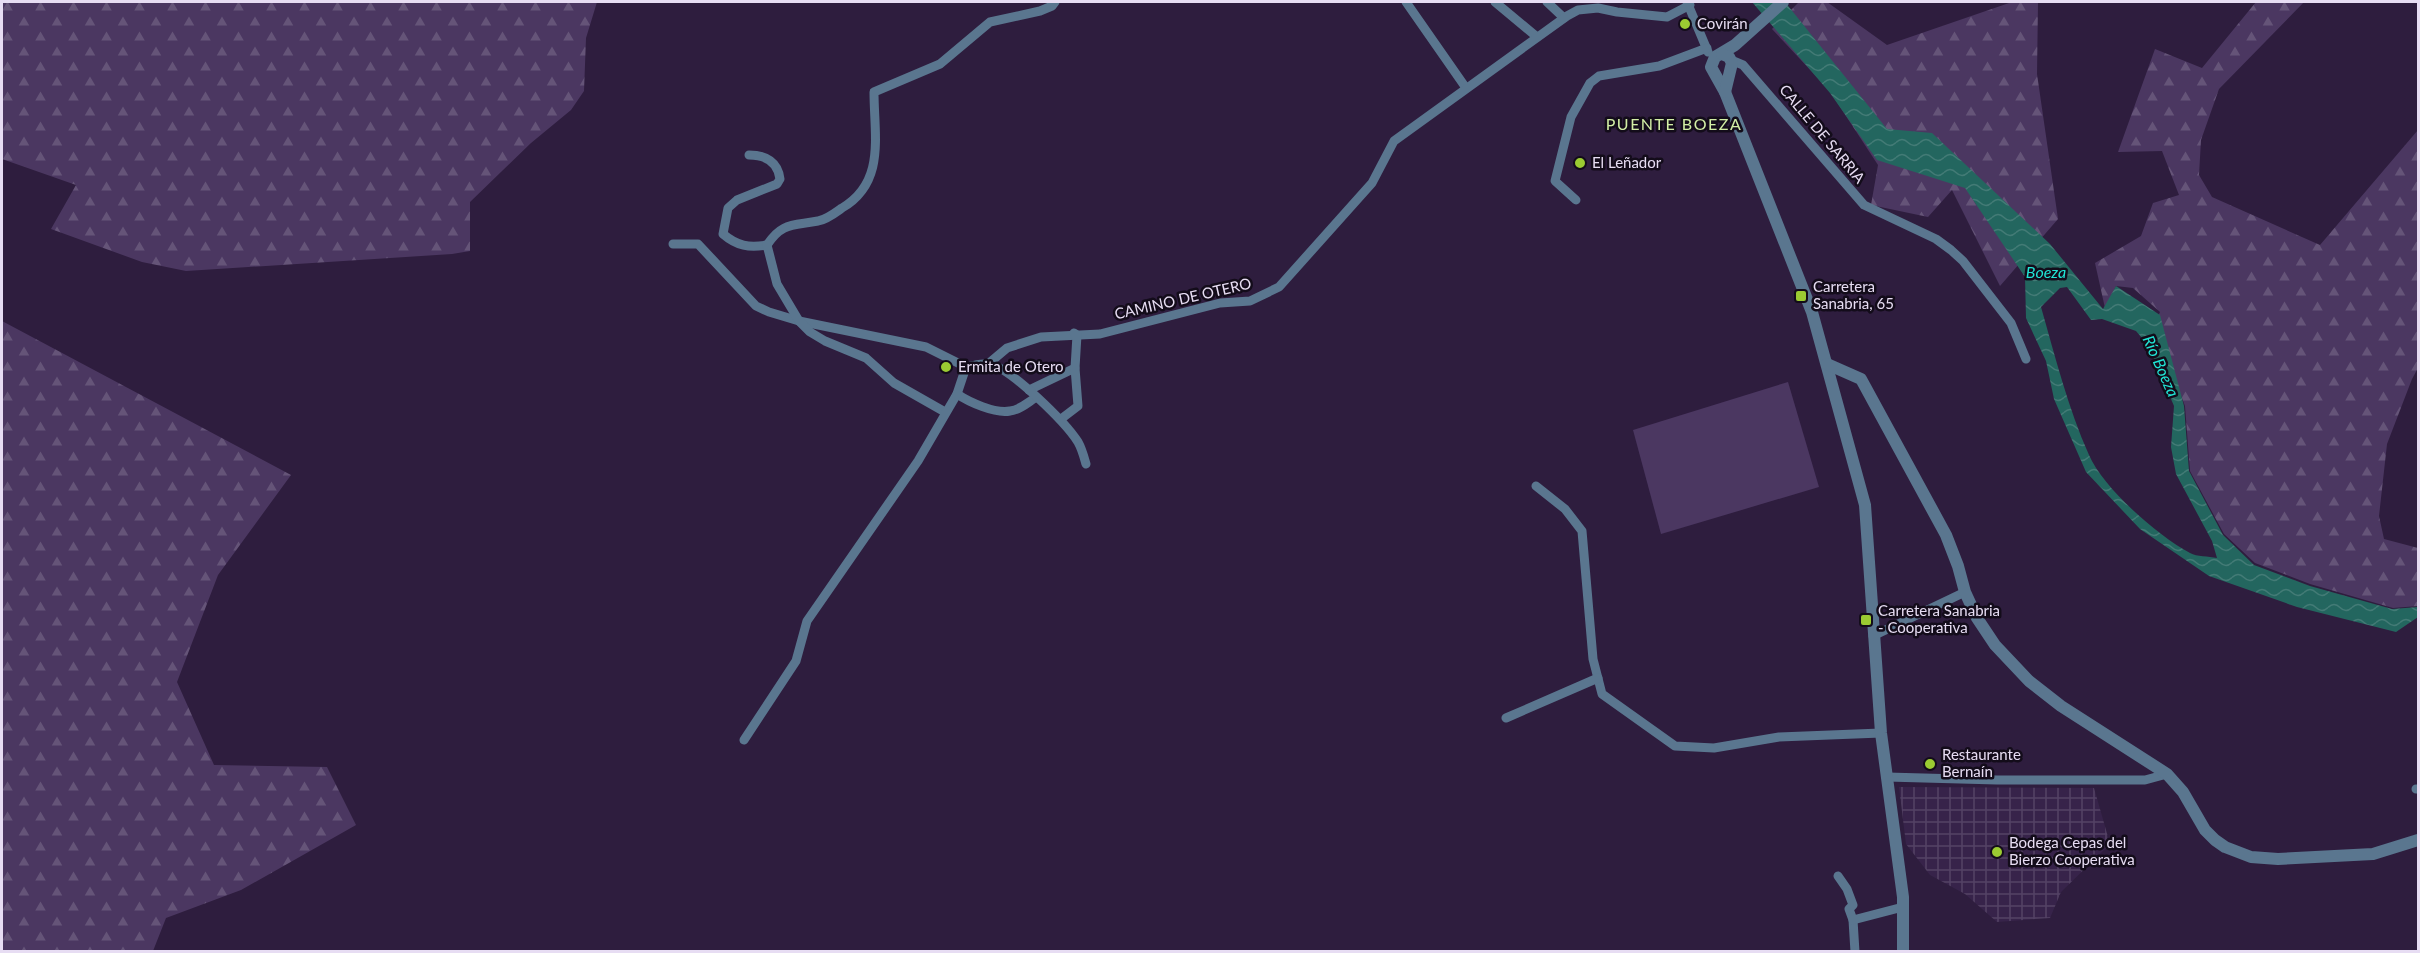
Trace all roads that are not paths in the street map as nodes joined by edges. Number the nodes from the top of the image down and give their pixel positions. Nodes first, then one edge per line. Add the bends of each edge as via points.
1 (1055, 2) edge
2 (1406, 2) edge
3 (1495, 2) edge
4 (1547, 2) edge
5 (1783, 2) edge
6 (1688, 3) edge
7 (1564, 18) junction
8 (1537, 37) junction
9 (1722, 62) junction
10 (1466, 88) junction
11 (749, 155) dead end
12 (1575, 200) dead end
13 (674, 244) dead end
14 (767, 245) junction
15 (799, 321) junction
16 (1075, 333) junction
17 (2026, 360) dead end
18 (988, 364) junction
19 (1827, 364) junction
20 (966, 367) junction
21 (1075, 368) junction
22 (957, 394) junction
23 (1035, 396) junction
24 (945, 412) junction
25 (1061, 419) junction
26 (1086, 464) dead end
27 (1536, 486) dead end
28 (1965, 592) junction
29 (1873, 636) junction
30 (1598, 678) junction
31 (1506, 718) dead end
32 (1881, 733) junction
33 (744, 740) dead end
34 (2167, 774) junction
35 (1887, 777) junction
36 (2418, 840) edge
37 (1838, 876) dead end
38 (1903, 907) junction
39 (1853, 920) junction
40 (1855, 951) edge
41 (1904, 951) edge

1 - 14 street via 1040,11 990,22 940,64 874,92 875,164 867,186 850,203 820,221 781,229
2 - 10 street
3 - 8 street
4 - 7 street
5 - 9 street via 1737,43
6 - 7 street, CAMINO DE OTERO via 1667,17 1598,8 1578,10
6 - 9 street
7 - 8 street, CAMINO DE OTERO
8 - 10 street, CAMINO DE OTERO
9 - 12 street via 1659,66 1599,76 1590,83 1571,117 1555,181
9 - 17 street, CALLE DE SARRIA via 1747,69 1864,205 1951,249 2011,323
9 - 19 street via 1725,92 1812,312
10 - 16 street, CAMINO DE OTERO via 1394,141 1372,183 1279,287 1250,301 1220,303 1100,334
11 - 14 street via 772,162 780,179 728,208 723,234 732,242 751,248
13 - 15 street via 698,244 756,306
14 - 15 street via 777,284
15 - 20 street via 926,347
15 - 24 street via 825,341 866,358 894,383
16 - 18 street, CAMINO DE OTERO via 1021,343 1001,352
16 - 21 street
18 - 20 street
18 - 23 street via 1001,369
19 - 28 street via 1861,379 1946,535
19 - 29 street via 1865,505
20 - 22 street
21 - 23 street
21 - 25 street via 1078,406
22 - 23 street via 1009,412
22 - 24 street
23 - 25 street
24 - 33 street via 918,461 807,621 796,661
25 - 26 street via 1079,443
27 - 30 street via 1565,509 1582,531
28 - 29 street
28 - 34 street via 1985,631 2029,681
29 - 32 street
30 - 31 street
30 - 32 street via 1602,694 1675,746 1714,748 1779,737
32 - 35 street
34 - 35 street via 2145,780
34 - 36 street via 2183,792 2205,830 2225,847 2251,858 2373,854
35 - 38 street
37 - 39 street via 1853,905
38 - 39 street
38 - 41 street
39 - 40 street

